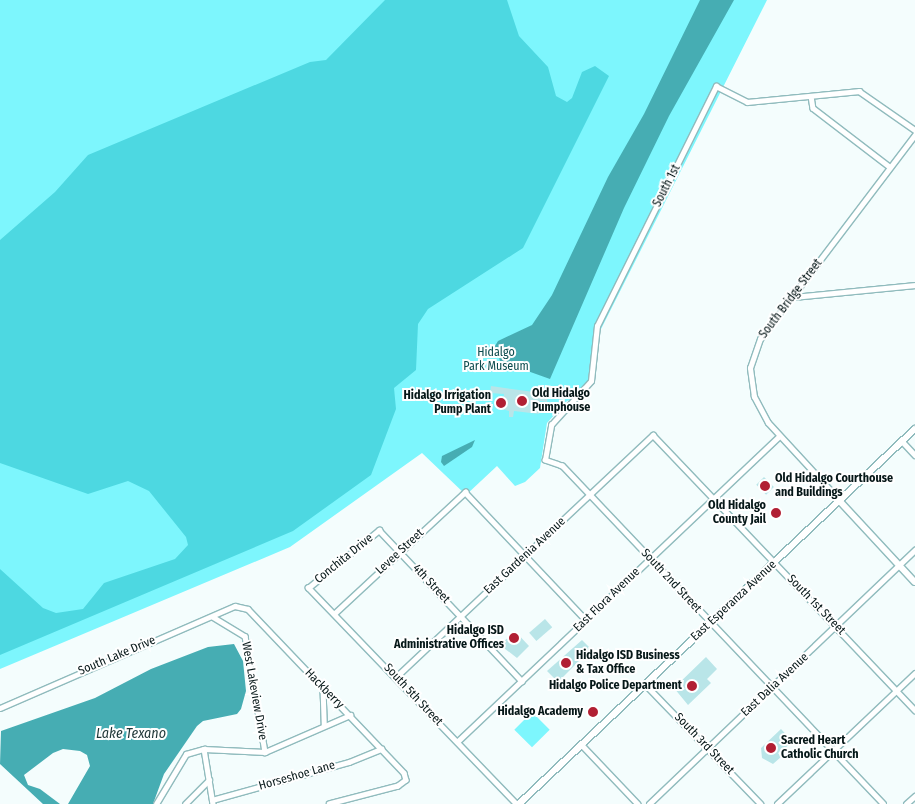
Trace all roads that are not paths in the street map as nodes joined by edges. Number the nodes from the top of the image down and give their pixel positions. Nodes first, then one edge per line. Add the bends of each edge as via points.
1 (811, 96) junction
2 (915, 130) edge
3 (915, 135) edge
4 (890, 167) junction
5 (915, 285) edge
6 (793, 297) junction
7 (572, 397) joint
8 (915, 429) edge
9 (653, 436) joint
10 (778, 437) junction
11 (902, 441) junction
12 (915, 456) edge
13 (590, 494) junction
14 (714, 497) junction
15 (840, 501) junction
16 (379, 530) joint
17 (915, 550) edge
18 (400, 552) junction
19 (525, 555) junction
20 (650, 558) junction
21 (776, 562) junction
22 (900, 565) junction
23 (915, 582) edge
24 (308, 588) joint
25 (236, 606) joint
26 (335, 613) junction
27 (461, 616) junction
28 (213, 617) junction
29 (586, 620) junction
30 (711, 624) junction
31 (837, 626) junction
32 (915, 673) edge
33 (396, 676) junction
34 (522, 681) junction
35 (646, 685) junction
36 (772, 687) junction
37 (323, 688) junction
38 (896, 691) junction
39 (0, 708) edge
40 (915, 710) edge
41 (350, 715) junction
42 (324, 725) junction
43 (457, 742) junction
44 (582, 745) junction
45 (708, 748) junction
46 (204, 749) junction
47 (381, 749) junction
48 (265, 752) junction
49 (833, 752) junction
50 (209, 780) junction
51 (915, 796) edge
52 (213, 802) edge
53 (156, 804) edge
54 (185, 804) edge
55 (329, 804) edge
56 (517, 804) edge
57 (638, 804) edge
58 (650, 804) edge
59 (762, 804) edge
60 (777, 804) edge
61 (883, 804) edge
62 (906, 804) edge

1 - 2 street, South 1st via 859,90
1 - 4 street via 813,108
1 - 7 street, South 1st via 748,102 716,86 597,326 591,381 582,394
3 - 4 street, South Bridge Street
4 - 6 street, South Bridge Street
5 - 6 street
6 - 10 street, South Bridge Street via 760,339 750,368 754,397
7 - 13 street, South 2nd Street via 551,425 545,460 560,464
8 - 11 street, East Esperanza Avenue
9 - 13 street, East Gardenia Avenue
9 - 14 street, South 1st Street
10 - 14 street, East Flora Avenue
10 - 15 street, South Bridge Street
11 - 12 street
11 - 15 street, East Esperanza Avenue
13 - 19 street, East Gardenia Avenue
13 - 20 street, South 2nd Street
14 - 20 street, East Flora Avenue
14 - 21 street, South 1st Street
15 - 21 street, East Esperanza Avenue
15 - 22 street, South Bridge Street
16 - 18 street, 4th Street
16 - 24 street, Conchita Drive
17 - 22 street, East Dalia Avenue
18 - 19 street, Levee Street via 465,492
18 - 26 street, Levee Street
18 - 27 street, 4th Street
19 - 27 street, East Gardenia Avenue
19 - 29 street
20 - 29 street, East Flora Avenue
20 - 30 street, South 2nd Street
21 - 30 street, East Esperanza Avenue
21 - 31 street, South 1st Street
22 - 23 street, South Bridge Street
22 - 31 street, East Dalia Avenue
24 - 26 street, South 5th Street
25 - 28 street, South Lake Drive
25 - 37 street, Hackberry via 248,609
26 - 33 street, South 5th Street
27 - 33 street, East Gardenia Avenue
27 - 34 street, 4th Street
28 - 39 street, South Lake Drive
28 - 48 street, West Lakeview Drive via 245,636
29 - 34 street, East Flora Avenue
30 - 35 street, East Esperanza Avenue
30 - 36 street, South 2nd Street
31 - 36 street, East Dalia Avenue
31 - 38 street, South 1st Street
32 - 38 street
33 - 43 street, South 5th Street
34 - 43 street, East Flora Avenue
35 - 44 street, East Esperanza Avenue
35 - 45 street, South 3rd Street
36 - 45 street, East Dalia Avenue
36 - 49 street, South 2nd Street
37 - 41 street, Hackberry
37 - 42 street
38 - 40 street, South 1st Street
38 - 49 street
41 - 42 street
41 - 47 street, Hackberry
42 - 48 street
43 - 56 street, South 5th Street
44 - 56 street, East Esperanza Avenue
44 - 57 street
45 - 58 street, East Dalia Avenue
45 - 59 street, South 3rd Street
46 - 48 street
46 - 50 street
46 - 53 street via 186,754
47 - 52 street, Horseshoe Lane via 349,762
47 - 55 street, Hackberry via 404,773 406,780 398,786
49 - 60 street
49 - 61 street, South 2nd Street
50 - 52 street
50 - 54 street
51 - 62 street

